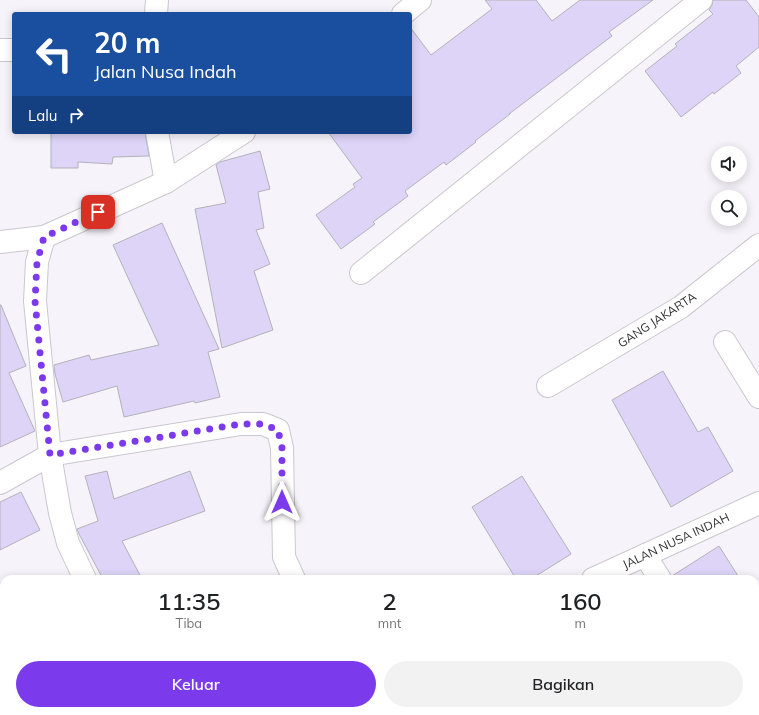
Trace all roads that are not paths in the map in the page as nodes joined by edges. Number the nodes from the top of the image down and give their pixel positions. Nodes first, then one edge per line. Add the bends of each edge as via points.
1 (157, 0) edge
2 (420, 0) edge
3 (701, 0) edge
4 (156, 12) edge
5 (405, 12) edge
6 (0, 50) edge
7 (12, 50) edge
8 (157, 134) edge
9 (241, 134) edge
10 (166, 182) junction
11 (44, 237) junction
12 (0, 242) edge
13 (759, 245) edge
14 (361, 273) dead end
15 (725, 342) dead end
16 (548, 386) dead end
17 (759, 397) edge
18 (50, 455) junction
19 (0, 483) edge
20 (759, 503) edge
21 (645, 555) junction
22 (83, 575) edge
23 (292, 575) edge
24 (602, 575) edge
25 (658, 575) edge

1 - 4 street
2 - 5 street
3 - 14 street
6 - 7 street
8 - 10 street
9 - 10 street
10 - 11 street
11 - 12 street
11 - 18 street via 37,262 35,301
13 - 16 street, GANG JAKARTA via 681,307
15 - 17 street
18 - 19 street
18 - 22 street via 68,543
18 - 23 street via 241,424 263,424 278,430 282,448 284,557
20 - 21 street, JALAN NUSA INDAH
21 - 24 street, JALAN NUSA INDAH
21 - 25 street

